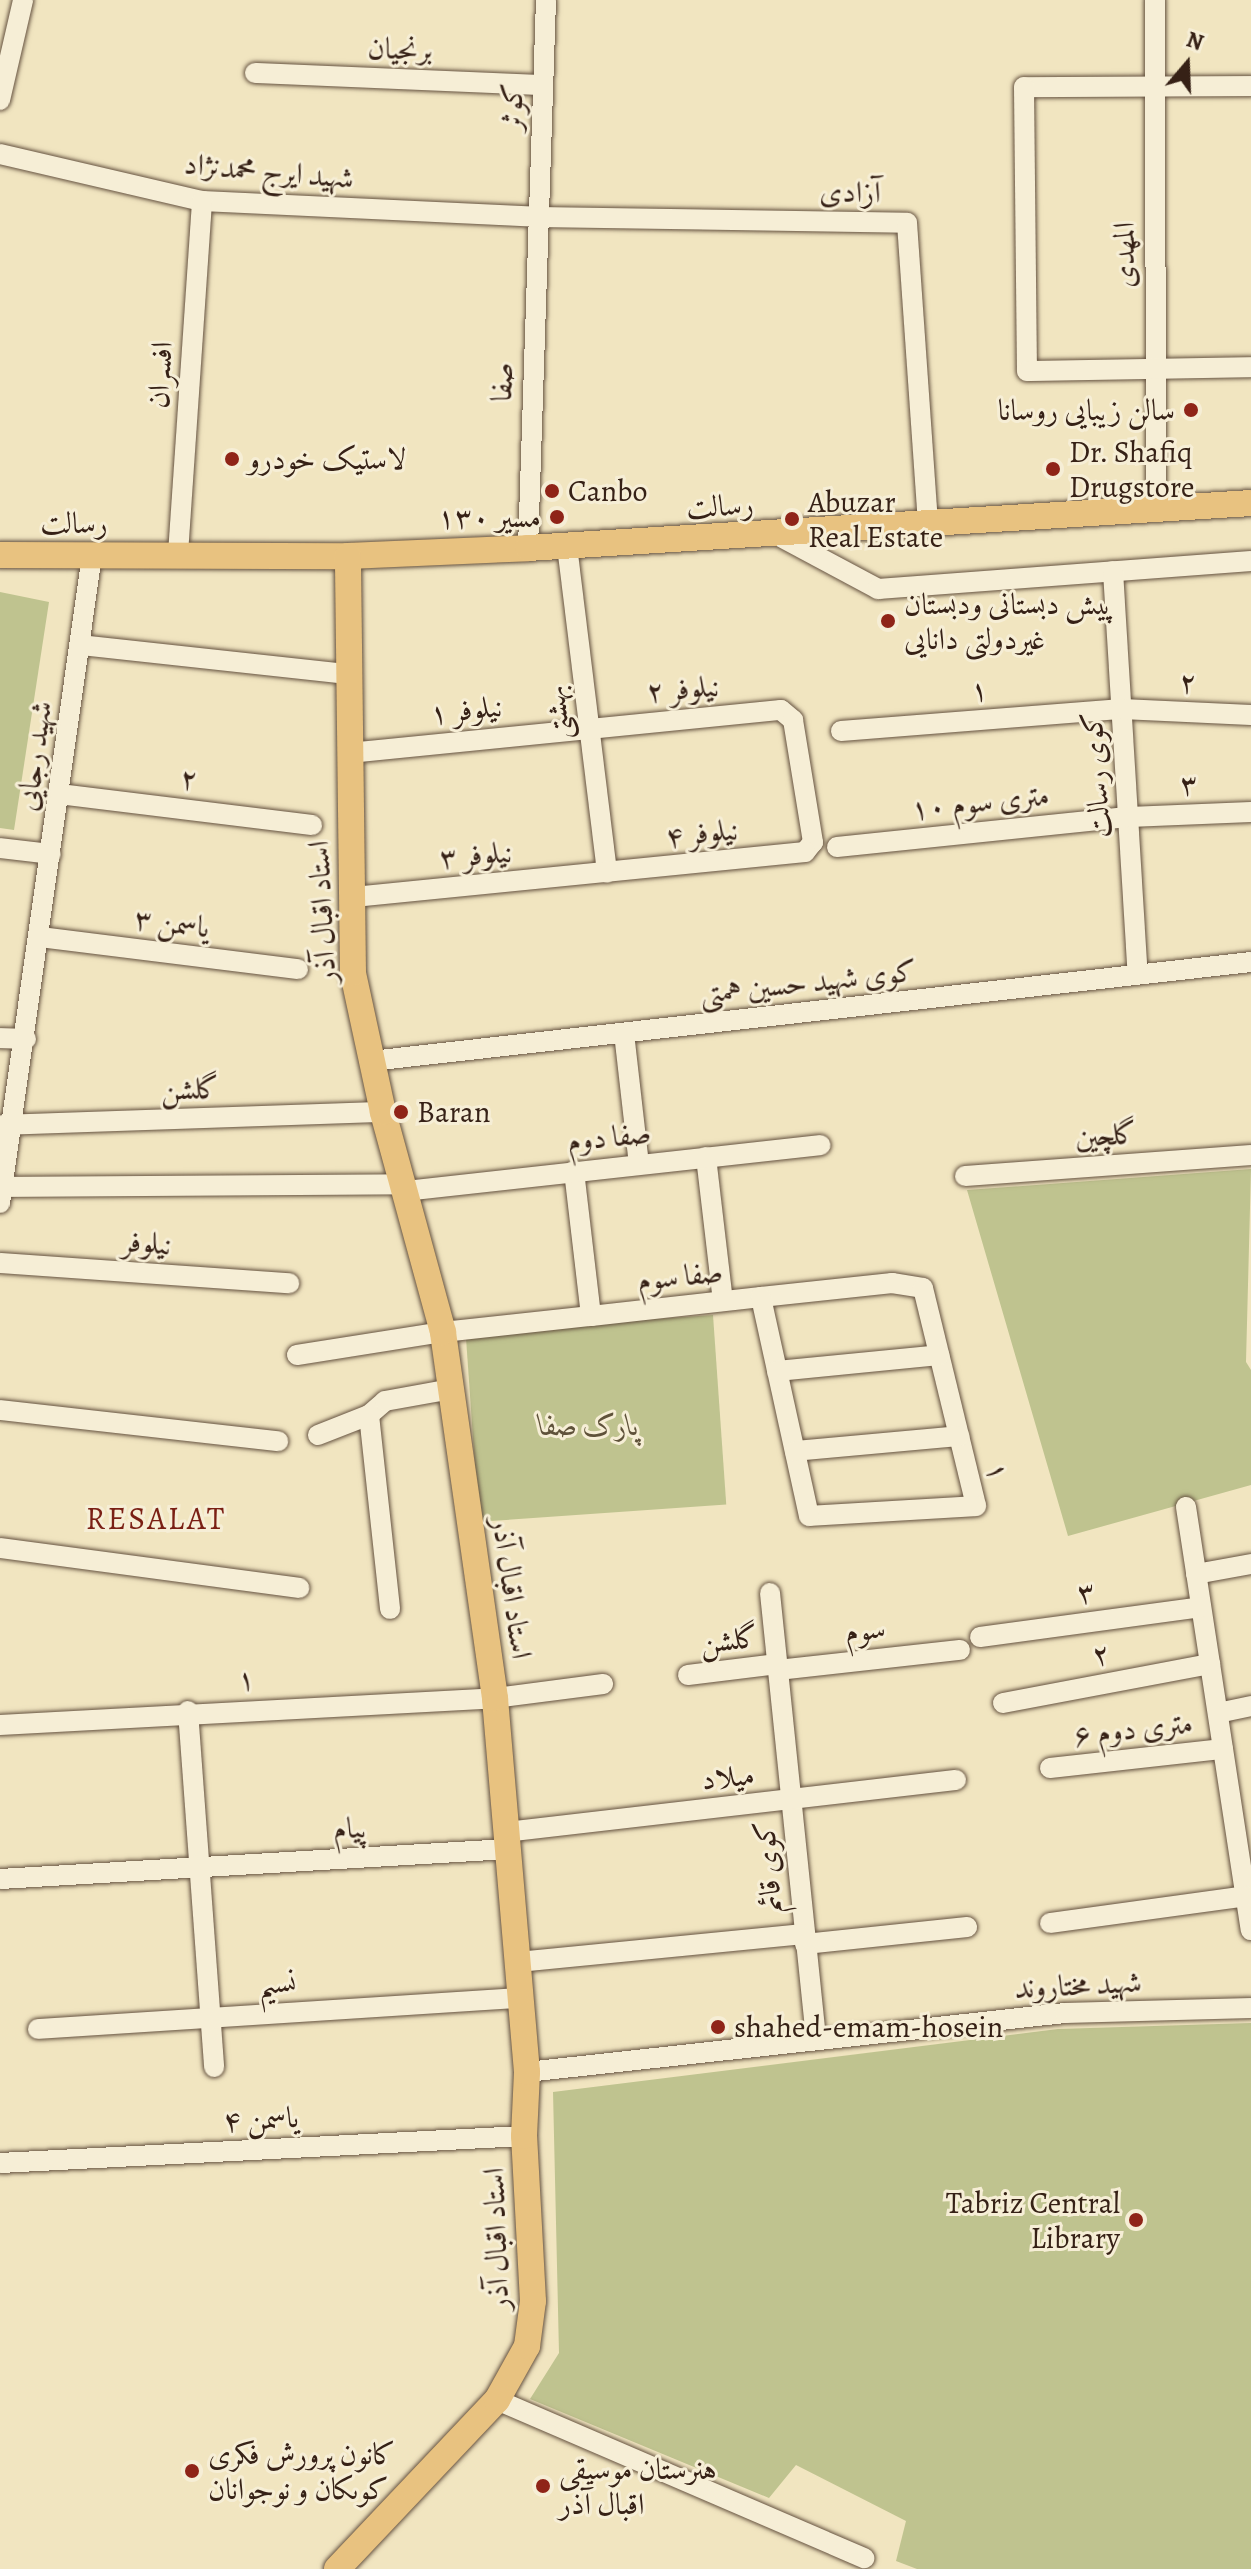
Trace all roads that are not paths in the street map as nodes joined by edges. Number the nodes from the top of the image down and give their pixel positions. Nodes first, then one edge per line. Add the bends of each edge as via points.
1 (23, 0) edge
2 (546, 0) edge
3 (1155, 0) edge
4 (255, 73) dead end
5 (542, 85) junction
6 (1155, 86) junction
7 (1251, 86) edge
8 (0, 100) edge
9 (0, 154) edge
10 (202, 201) junction
11 (537, 217) junction
12 (1251, 367) edge
13 (1155, 369) junction
14 (1251, 503) edge
15 (1156, 511) junction
16 (928, 524) junction
17 (777, 535) junction
18 (567, 546) junction
19 (528, 548) junction
20 (178, 554) junction
21 (0, 555) edge
22 (92, 555) junction
23 (348, 556) junction
24 (1251, 561) edge
25 (1113, 571) junction
26 (80, 645) junction
27 (349, 674) junction
28 (1122, 709) junction
29 (1251, 715) edge
30 (589, 728) junction
31 (841, 731) dead end
32 (349, 753) junction
33 (59, 794) junction
34 (1251, 812) edge
35 (1129, 817) junction
36 (312, 825) dead end
37 (837, 847) dead end
38 (0, 848) edge
39 (805, 852) joint
40 (51, 854) junction
41 (607, 873) junction
42 (351, 897) junction
43 (40, 937) junction
44 (1251, 962) edge
45 (298, 969) dead end
46 (1138, 974) junction
47 (624, 1033) junction
48 (0, 1038) edge
49 (26, 1039) junction
50 (371, 1061) junction
51 (383, 1112) junction
52 (7, 1125) edge
53 (820, 1145) dead end
54 (1251, 1155) edge
55 (706, 1157) junction
56 (639, 1164) junction
57 (574, 1171) junction
58 (965, 1176) dead end
59 (404, 1188) junction
60 (2, 1195) edge
61 (0, 1263) edge
62 (289, 1283) dead end
63 (923, 1288) joint
64 (761, 1297) junction
65 (723, 1301) junction
66 (591, 1316) junction
67 (443, 1332) junction
68 (297, 1355) dead end
69 (939, 1355) junction
70 (777, 1371) junction
71 (452, 1389) junction
72 (0, 1410) edge
73 (369, 1415) junction
74 (318, 1435) dead end
75 (959, 1436) junction
76 (278, 1441) dead end
77 (795, 1451) junction
78 (1186, 1507) dead end
79 (0, 1548) edge
80 (1251, 1564) edge
81 (1196, 1574) junction
82 (299, 1588) dead end
83 (770, 1593) dead end
84 (1201, 1607) junction
85 (390, 1609) dead end
86 (980, 1637) dead end
87 (960, 1650) dead end
88 (1210, 1664) junction
89 (777, 1667) junction
90 (688, 1675) dead end
91 (603, 1684) dead end
92 (495, 1698) junction
93 (1003, 1703) dead end
94 (1251, 1706) edge
95 (188, 1711) junction
96 (1218, 1713) junction
97 (0, 1725) edge
98 (1223, 1749) junction
99 (1050, 1768) dead end
100 (956, 1780) dead end
101 (792, 1800) junction
102 (507, 1841) junction
103 (1244, 1844) edge
104 (197, 1868) junction
105 (0, 1879) edge
106 (1246, 1896) junction
107 (1050, 1923) dead end
108 (967, 1927) dead end
109 (1251, 1930) edge
110 (805, 1939) junction
111 (518, 1962) junction
112 (521, 1998) junction
113 (1251, 2008) edge
114 (210, 2017) junction
115 (38, 2029) dead end
116 (816, 2040) junction
117 (214, 2067) dead end
118 (527, 2072) junction
119 (524, 2136) junction
120 (0, 2163) edge
121 (497, 2400) junction
122 (864, 2558) dead end
123 (337, 2569) edge

1 - 8 street
2 - 5 street, کوثر
3 - 6 street, المهدی
4 - 5 street, برنجیان
5 - 11 street, کوثر
6 - 7 street
6 - 13 street, المهدی
6 - 13 street via 1024,87 1027,371
9 - 10 street, شهید ایرج محمدنژاد
10 - 11 street, شهید ایرج محمدنژاد
10 - 20 street, افسران
11 - 16 street, آزادی via 907,223
11 - 19 street, صفا
12 - 13 street
13 - 15 street, المهدی
14 - 15 main road, رسالت
15 - 16 main road, رسالت
16 - 17 main road, رسالت
17 - 18 main road, رسالت
17 - 25 street via 878,589
18 - 19 main road, رسالت
18 - 30 street, بهشتی
19 - 23 main road, رسالت
20 - 22 main road, رسالت
20 - 23 main road, رسالت
21 - 22 main road, رسالت
22 - 26 street, شهید رجایی
23 - 27 main road, استاد اقبال آذر
24 - 25 street
25 - 28 street, کوی رسالت
26 - 27 street
26 - 33 street, شهید رجایی
27 - 32 main road, استاد اقبال آذر
28 - 29 street, ۲
28 - 31 street, ۱
28 - 35 street, کوی رسالت
30 - 32 street, نیلوفر ۱
30 - 39 street, نیلوفر ۲ via 781,710 793,720 813,842
30 - 41 street, بهشتی
32 - 42 main road, استاد اقبال آذر
33 - 36 street, ۲
33 - 40 street, شهید رجایی
34 - 35 street, ۳
35 - 37 street, ۱۰ متری سوم
35 - 46 street, کوی رسالت
38 - 40 street
39 - 41 street, نیلوفر ۴
40 - 43 street, شهید رجایی
41 - 42 street, نیلوفر ۳
42 - 50 main road, استاد اقبال آذر via 353,973
43 - 45 street, یاسمن ۳
43 - 49 street, شهید رجایی
44 - 46 street, کوی شهید حسین همتی
46 - 47 street, کوی شهید حسین همتی
47 - 50 street, کوی شهید حسین همتی
47 - 56 street
48 - 49 street
49 - 52 street, شهید رجایی
50 - 51 main road, استاد اقبال آذر
51 - 52 street, گلشن
51 - 59 main road, استاد اقبال آذر
52 - 60 street, شهید رجایی
53 - 55 street, صفا دوم
54 - 58 street, گلچین
55 - 56 street, صفا دوم
55 - 65 street
56 - 57 street, صفا دوم
57 - 59 street, صفا دوم
57 - 66 street
59 - 60 street, صفا دوم
59 - 67 main road, استاد اقبال آذر
61 - 62 street, نیلوفر
63 - 64 street, صفا سوم via 892,1283
63 - 69 street, ۱
64 - 65 street, صفا سوم
64 - 70 street
65 - 66 street, صفا سوم
66 - 67 street, صفا سوم
67 - 68 street, صفا سوم
67 - 71 main road, استاد اقبال آذر
69 - 70 street
69 - 75 street, ۱
70 - 77 street
71 - 73 street via 385,1401
71 - 92 main road, استاد اقبال آذر
72 - 76 street
73 - 74 street
73 - 85 street
75 - 77 street
75 - 77 street, ۱ via 976,1506 809,1516
78 - 81 street
79 - 82 street
80 - 81 street
81 - 84 street
83 - 89 street, کوی قائم
84 - 86 street, ۳
84 - 88 street
87 - 89 street, سوم
88 - 93 street, ۲
88 - 96 street
89 - 90 street, گلشن
89 - 101 street, کوی قائم
91 - 92 street
92 - 95 street, ۱
92 - 102 main road, استاد اقبال آذر
94 - 96 street
95 - 97 street, ۱
95 - 104 street
96 - 98 street
98 - 99 street, ۶ متری دوم
98 - 103 street
100 - 101 street, میلاد
101 - 102 street, میلاد
101 - 110 street, کوی قائم
102 - 104 street, پیام
102 - 111 main road, استاد اقبال آذر
103 - 106 street
104 - 105 street, پیام
104 - 114 street
106 - 107 street
106 - 109 street
108 - 110 street
110 - 111 street
110 - 116 street, کوی قائم
111 - 112 main road, استاد اقبال آذر
112 - 114 street, نسیم
112 - 118 main road, استاد اقبال آذر
113 - 116 street, شهید مختاروند via 1065,2013
114 - 115 street, نسیم
114 - 117 street
116 - 118 street, شهید مختاروند
118 - 119 main road, استاد اقبال آذر
119 - 120 street, یاسمن ۴
119 - 121 main road, استاد اقبال آذر via 533,2301 527,2346
121 - 122 street
121 - 123 main road, استاد اقبال آذر

